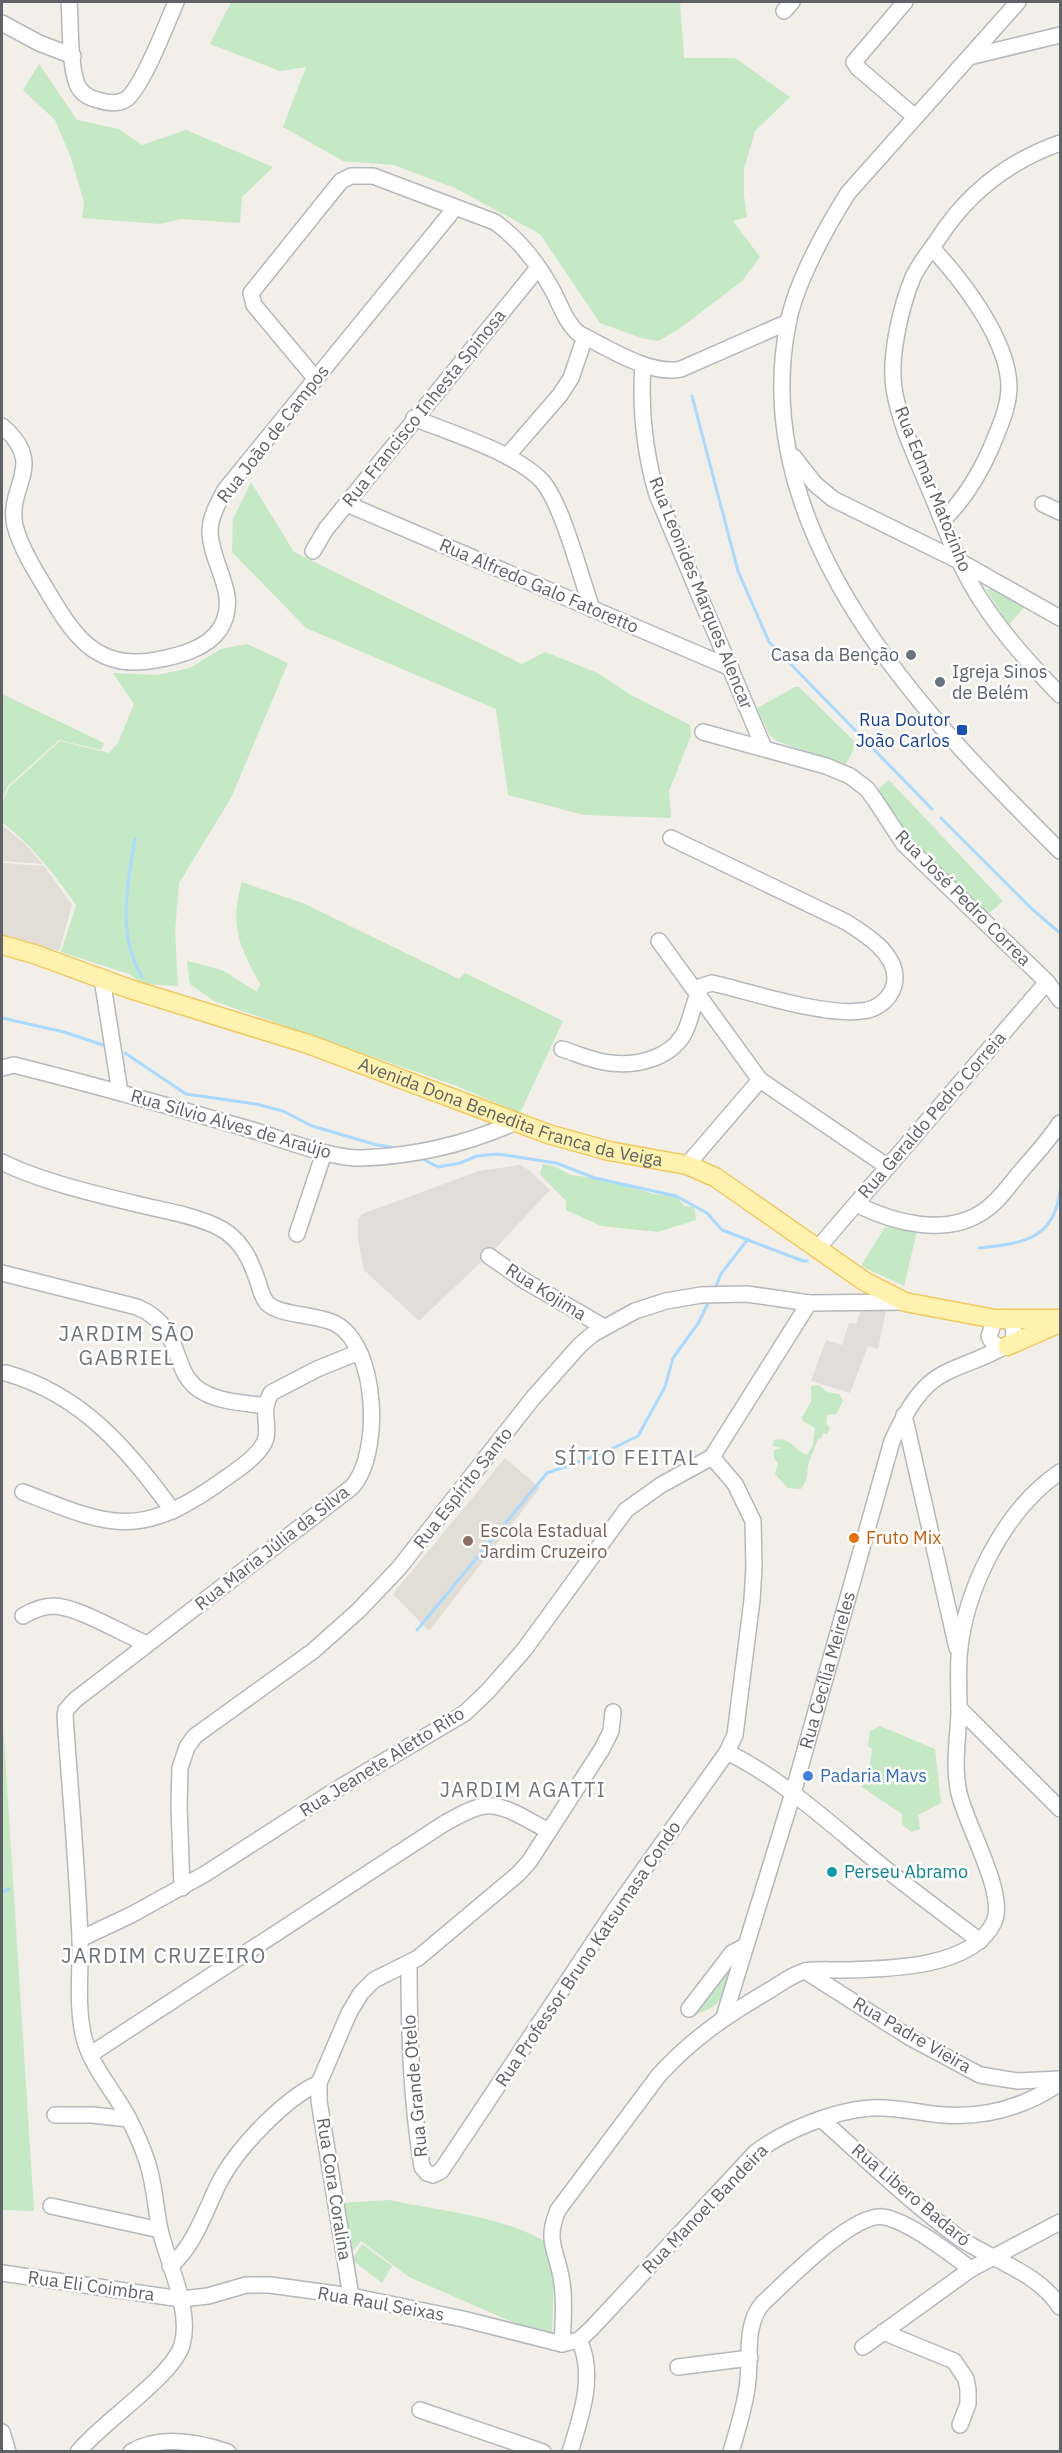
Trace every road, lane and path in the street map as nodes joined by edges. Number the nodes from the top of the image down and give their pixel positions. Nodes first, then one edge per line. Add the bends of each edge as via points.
1 (69, 2) edge
2 (176, 2) edge
3 (905, 2) edge
4 (1018, 2) edge
5 (2, 23) edge
6 (1060, 35) edge
7 (73, 56) junction
8 (969, 57) junction
9 (914, 116) junction
10 (1060, 143) edge
11 (455, 208) junction
12 (932, 248) junction
13 (538, 268) junction
14 (788, 322) junction
15 (585, 337) junction
16 (643, 365) junction
17 (315, 378) junction
18 (414, 418) junction
19 (2, 426) edge
20 (788, 448) junction
21 (507, 456) junction
22 (347, 504) junction
23 (1043, 504) dead end
24 (1060, 512) edge
25 (943, 520) junction
26 (313, 551) dead end
27 (960, 562) junction
28 (592, 609) junction
29 (1060, 618) edge
30 (731, 668) junction
31 (1060, 695) edge
32 (703, 732) dead end
33 (764, 748) junction
34 (671, 838) dead end
35 (1060, 851) edge
36 (659, 941) dead end
37 (2, 945) edge
38 (102, 979) junction
39 (1047, 982) junction
40 (697, 993) junction
41 (1060, 1000) edge
42 (562, 1049) dead end
43 (8, 1066) edge
44 (760, 1080) junction
45 (120, 1092) junction
46 (516, 1122) junction
47 (1058, 1130) edge
48 (324, 1153) junction
49 (2, 1162) edge
50 (687, 1165) junction
51 (888, 1167) junction
52 (856, 1204) junction
53 (297, 1234) dead end
54 (817, 1249) junction
55 (489, 1256) dead end
56 (2, 1273) edge
57 (905, 1302) junction
58 (809, 1303) junction
59 (1003, 1320) junction
60 (1060, 1321) edge
61 (604, 1327) junction
62 (1000, 1345) junction
63 (359, 1352) junction
64 (6, 1373) dead end
65 (268, 1400) junction
66 (904, 1415) junction
67 (712, 1457) junction
68 (1060, 1472) edge
69 (23, 1492) dead end
70 (173, 1511) junction
71 (23, 1616) dead end
72 (147, 1644) junction
73 (959, 1656) junction
74 (959, 1708) junction
75 (613, 1712) dead end
76 (727, 1752) junction
77 (793, 1793) junction
78 (1060, 1809) edge
79 (549, 1831) junction
80 (182, 1888) junction
81 (80, 1939) junction
82 (980, 1941) junction
83 (745, 1946) junction
84 (409, 1964) junction
85 (805, 1971) junction
86 (689, 2009) dead end
87 (724, 2017) junction
88 (91, 2054) junction
89 (1060, 2081) edge
90 (319, 2083) junction
91 (55, 2115) dead end
92 (129, 2119) junction
93 (821, 2119) junction
94 (451, 2157) joint
95 (51, 2206) dead end
96 (1060, 2223) edge
97 (160, 2230) junction
98 (992, 2257) junction
99 (171, 2266) junction
100 (971, 2269) junction
101 (2, 2273) edge
102 (351, 2296) junction
103 (181, 2299) junction
104 (1060, 2307) edge
105 (883, 2332) junction
106 (579, 2340) junction
107 (562, 2344) junction
108 (863, 2347) dead end
109 (750, 2358) junction
110 (678, 2367) dead end
111 (420, 2410) dead end
112 (960, 2425) dead end
113 (2, 2432) edge
114 (8, 2451) edge
115 (78, 2451) edge
116 (131, 2451) edge
117 (228, 2451) edge
118 (543, 2451) edge
119 (570, 2451) edge
120 (732, 2451) edge

1 - 7 street
2 - 7 street via 138,85 126,100 112,103 82,93 74,73
3 - 9 street via 854,59 860,70
4 - 8 street
5 - 7 street
6 - 8 street
8 - 9 street
9 - 14 street via 848,193 827,226
10 - 12 street, Rua Edmar Matozinho via 982,186
11 - 13 street via 495,222 512,234
11 - 17 street, Rua João de Campos
11 - 17 street via 373,176 351,176 341,182 258,282 251,293 254,305
12 - 25 street, Rua Edmar Matozinho via 913,276 904,306 895,349 894,387 903,423
12 - 25 street via 951,269 995,337 1009,387 1004,417 987,456 961,503
13 - 15 street via 572,327
13 - 18 street, Rua Francisco Inhesta Spinosa
14 - 16 street via 681,369 668,372
14 - 20 street via 782,375
15 - 16 street
15 - 21 street via 571,378 560,395
16 - 30 street, Rua Leonides Marques Alencar via 641,388 652,477
17 - 19 street, Rua João de Campos via 216,506 210,533 228,601 220,629 189,651 144,662 124,662 92,650 64,621 18,535 14,516 25,465 22,451
18 - 21 street
18 - 22 street, Rua Francisco Inhesta Spinosa
20 - 27 street via 815,484 833,499
20 - 35 street via 809,524 824,558 863,623 948,734
21 - 28 street via 547,489 564,525
22 - 26 street, Rua Francisco Inhesta Spinosa via 320,536
22 - 28 street, Rua Alfredo Galo Fatoretto
23 - 24 street
25 - 27 street, Rua Edmar Matozinho
27 - 29 street
27 - 31 street, Rua Edmar Matozinho via 1004,632
28 - 30 street, Rua Alfredo Galo Fatoretto
30 - 33 street, Rua Leonides Marques Alencar
32 - 33 street, Rua José Pedro Correa
33 - 39 street, Rua José Pedro Correa via 826,766 860,783 904,844
34 - 40 street via 871,937 892,965 895,976 889,998 864,1011 837,1012 712,983 702,986
36 - 40 street
37 - 38 main road, Avenida Dona Benedita Franca da Veiga
38 - 45 street, Rua Sílvio Alves de Araújo
38 - 46 main road, Avenida Dona Benedita Franca da Veiga via 308,1044
39 - 41 street, Rua José Pedro Correa
39 - 51 street, Rua Geraldo Pedro Correia
40 - 42 street via 682,1036 658,1057 610,1064
40 - 44 street
43 - 45 street, Rua Sílvio Alves de Araújo
44 - 50 street
44 - 51 street
45 - 48 street, Rua Sílvio Alves de Araújo
46 - 48 street, Rua Sílvio Alves de Araújo via 482,1137 435,1150 360,1158
46 - 50 main road, Avenida Dona Benedita Franca da Veiga via 609,1151
47 - 52 street via 998,1199 967,1221 923,1226
48 - 53 street
49 - 63 street, Rua Maria Júlia da Silva via 44,1178 198,1218 230,1233 252,1263 266,1302 274,1308 336,1324 345,1330
50 - 54 main road, Avenida Dona Benedita Franca da Veiga via 715,1177
51 - 52 street, Rua Geraldo Pedro Correia
52 - 54 street, Rua Geraldo Pedro Correia
54 - 57 main road, Avenida Dona Benedita Franca da Veiga via 864,1281
55 - 61 street, Rua Kojima via 543,1293
56 - 65 street via 149,1312 165,1326 187,1377 197,1389 214,1397
57 - 58 street, Rua Espírito Santo
57 - 59 main road, Avenida Dona Benedita Franca da Veiga
58 - 61 street, Rua Espírito Santo via 747,1294 701,1295 666,1300
58 - 67 street, Rua Jeanete Aletto Rito
59 - 60 main road, Avenida Dona Benedita Franca da Veiga
59 - 62 street via 989,1332
59 - 62 street via 1014,1337
60 - 62 main road
61 - 80 street, Rua Espírito Santo via 580,1344 559,1367 399,1568 358,1611 313,1651 195,1736 180,1768
62 - 66 street, Rua Cecília Meireles via 943,1373 923,1390
63 - 65 street via 317,1368
63 - 72 street, Rua Maria Júlia da Silva via 372,1402 372,1430 359,1479 327,1508
64 - 70 street via 41,1384 82,1410 125,1451
65 - 70 street via 266,1439 252,1458
66 - 73 street
66 - 77 street, Rua Cecília Meireles via 892,1441
67 - 76 street, Rua Professor Bruno Katsumasa Condo via 743,1497 753,1521 752,1600 740,1705 735,1735
67 - 80 street, Rua Jeanete Aletto Rito via 626,1510 524,1650 465,1713
68 - 73 street via 1000,1536 968,1612
69 - 70 street via 97,1519 123,1523 147,1521
71 - 72 street via 56,1606
72 - 81 street, Rua Maria Júlia da Silva via 66,1710
73 - 74 street
74 - 78 street
74 - 82 street via 959,1792 996,1898 995,1919
75 - 79 street via 612,1731
76 - 77 street
76 - 94 street, Rua Professor Bruno Katsumasa Condo via 609,1919
77 - 82 street
77 - 83 street, Rua Cecília Meireles
79 - 84 street via 518,1874
79 - 88 street via 506,1809 483,1806 467,1811
80 - 81 street, Rua Jeanete Aletto Rito
81 - 88 street via 81,2011 84,2038
82 - 85 street via 926,1964
83 - 86 street via 732,1953
83 - 87 street, Rua Cecília Meireles
84 - 90 street via 374,1980 361,1993
84 - 94 street, Rua Grande Otelo via 411,2065 422,2167 433,2175
85 - 87 street
85 - 89 street, Rua Padre Vieira via 909,2037 980,2075 1018,2081
87 - 107 street via 659,2075 558,2210 550,2233 562,2284
88 - 92 street
89 - 93 street, Rua Manoel Bandeira via 1044,2094 987,2114 945,2115 870,2108
90 - 99 street via 288,2101 242,2150
90 - 102 street, Rua Cora Coralina
91 - 92 street
92 - 97 street via 150,2170
93 - 98 street, Rua Libero Badaró via 932,2217
93 - 106 street, Rua Manoel Bandeira via 784,2134 755,2152
95 - 97 street
96 - 98 street
97 - 99 street
98 - 100 street
98 - 104 street, Rua Libero Badaró via 1047,2290
99 - 103 street
100 - 105 street
100 - 109 street via 902,2224 883,2216 867,2217 829,2244 762,2304 751,2325
101 - 103 street, Rua Eli Coimbra
102 - 103 street, Rua Raul Seixas via 258,2284
102 - 107 street, Rua Raul Seixas
103 - 115 street via 184,2333 176,2358
105 - 108 street
105 - 112 street via 954,2361 968,2390 968,2404
106 - 107 street, Rua Raul Seixas
106 - 119 street via 587,2369 582,2414
109 - 110 street
109 - 120 street via 747,2391
111 - 118 street
113 - 114 street
116 - 117 street via 140,2446 192,2442

